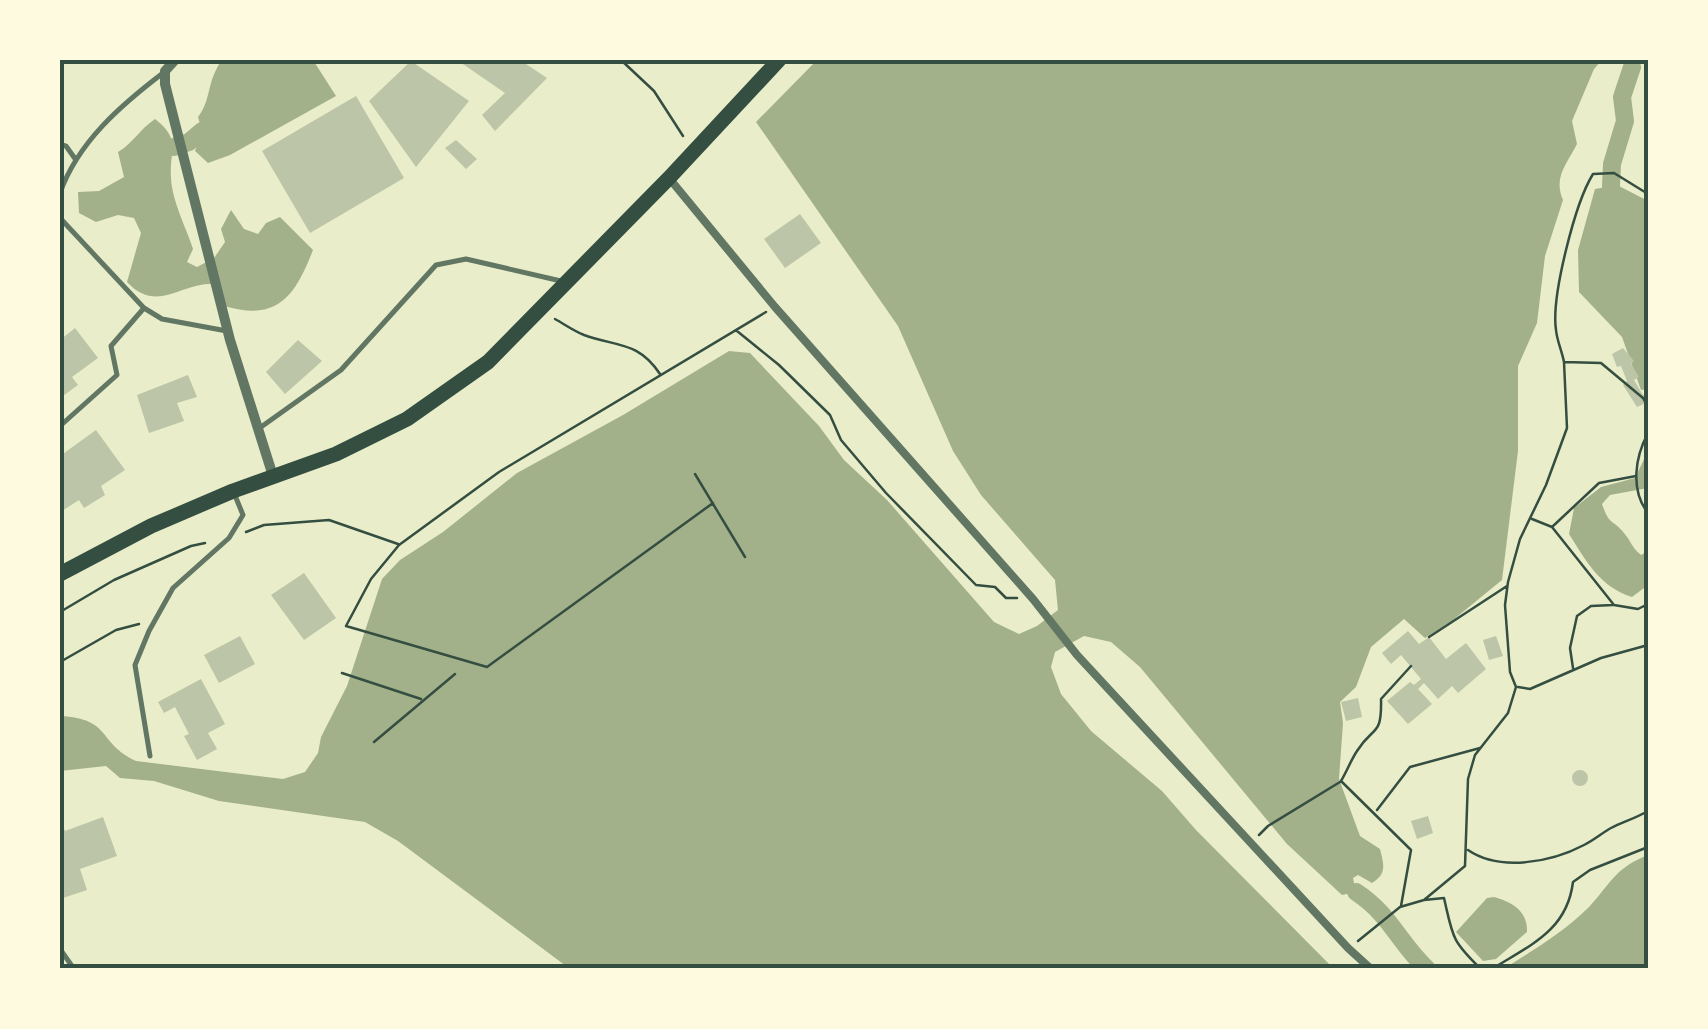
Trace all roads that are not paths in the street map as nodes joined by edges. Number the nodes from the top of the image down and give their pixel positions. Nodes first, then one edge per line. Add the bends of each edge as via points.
1 (175, 60) edge
2 (779, 60) edge
3 (166, 72) junction
4 (60, 144) edge
5 (76, 160) junction
6 (670, 178) junction
7 (60, 193) edge
8 (60, 220) edge
9 (566, 284) junction
10 (144, 308) junction
11 (227, 330) junction
12 (60, 426) edge
13 (258, 429) junction
14 (273, 476) junction
15 (234, 490) junction
16 (60, 574) edge
17 (150, 756) dead end
18 (60, 949) edge
19 (74, 969) edge
20 (1371, 969) edge

1 - 3 street
2 - 6 main road
3 - 5 lane via 118,108
3 - 11 street
4 - 5 lane
5 - 7 lane
6 - 9 main road
6 - 20 street via 1077,655
8 - 10 lane
9 - 13 lane via 466,259 436,265 341,370
9 - 14 main road via 488,362 408,419
10 - 11 lane via 162,319
10 - 12 lane via 111,346 117,375
11 - 13 street
13 - 14 street
14 - 15 main road
15 - 16 main road
15 - 17 lane via 243,515 230,538 173,588 135,665
18 - 19 lane

